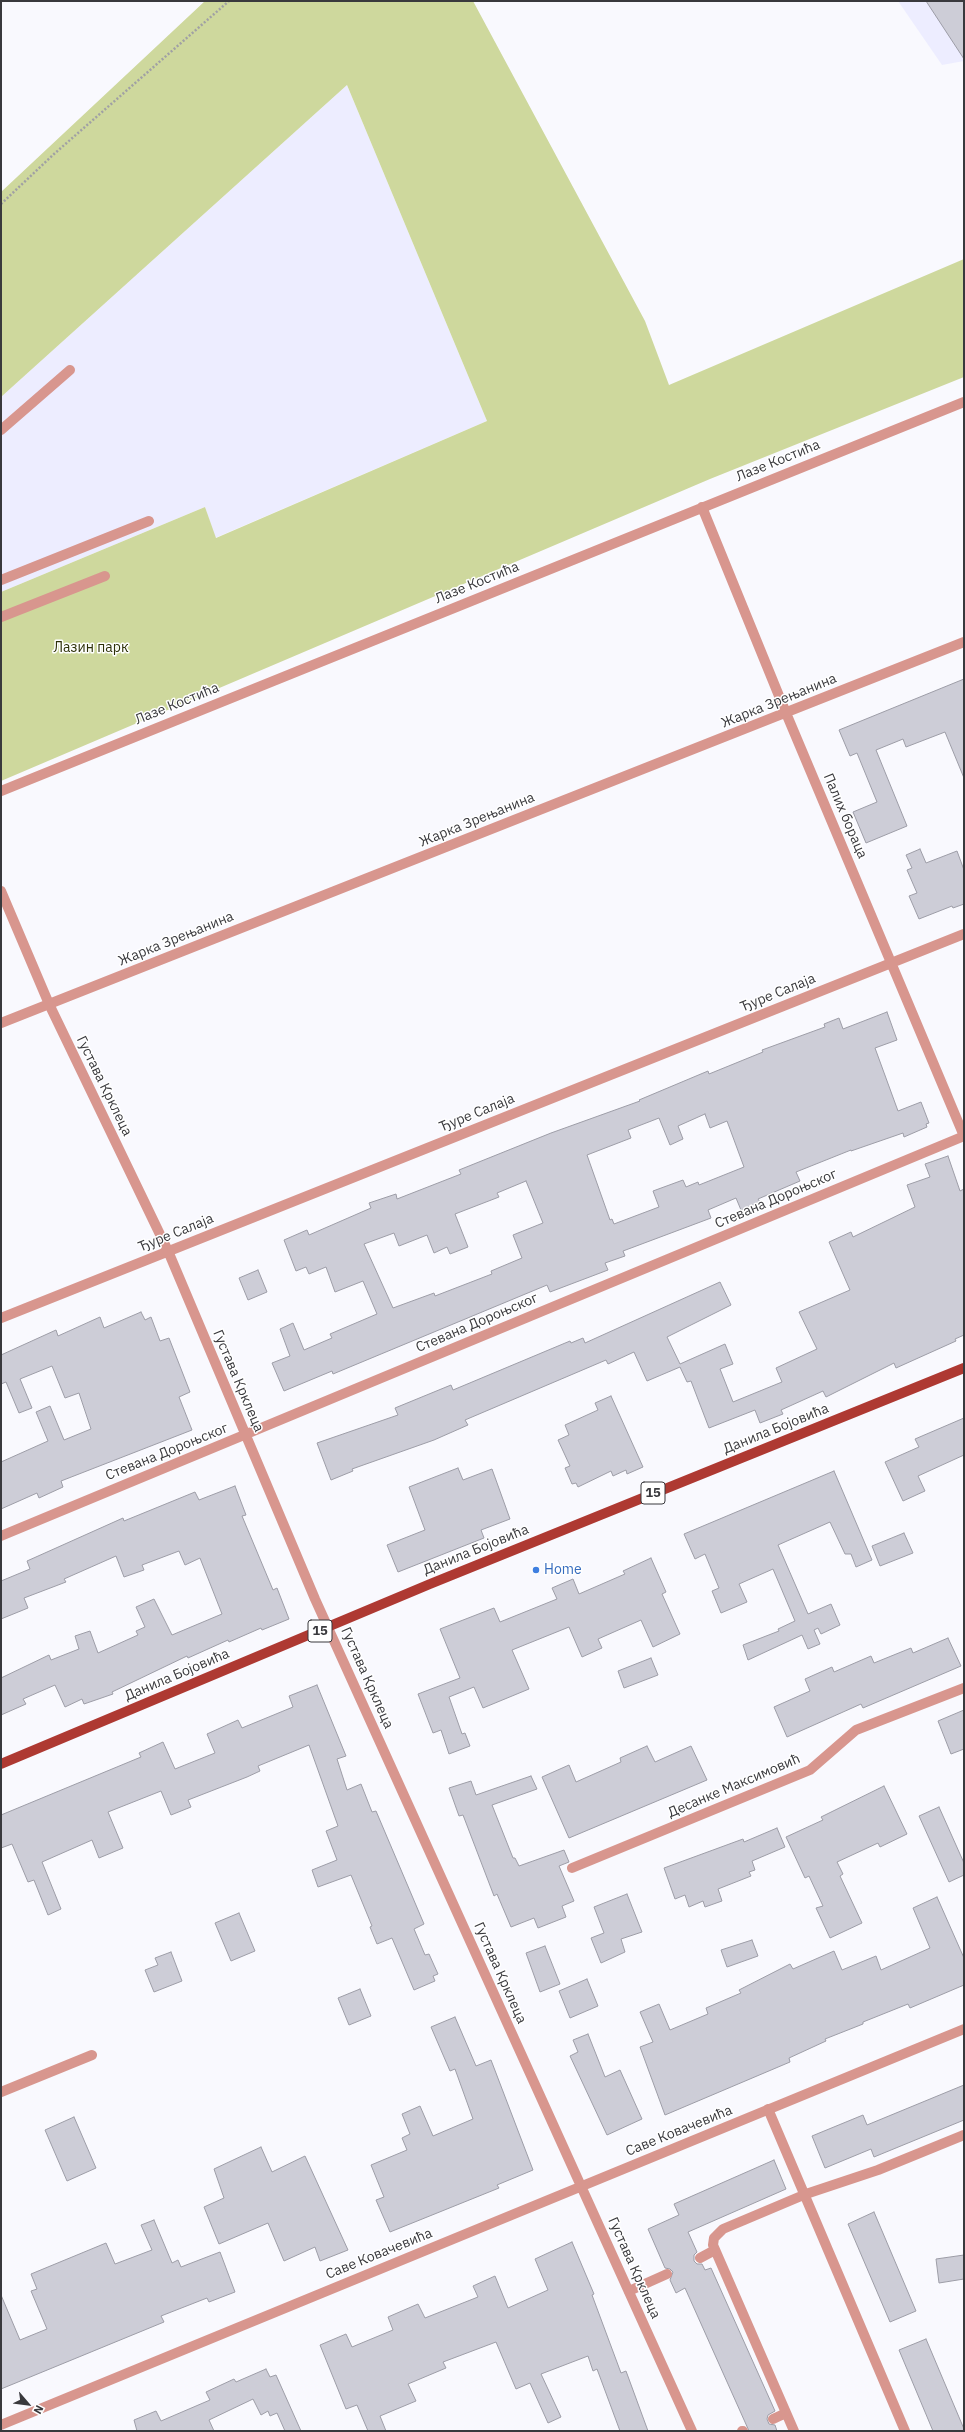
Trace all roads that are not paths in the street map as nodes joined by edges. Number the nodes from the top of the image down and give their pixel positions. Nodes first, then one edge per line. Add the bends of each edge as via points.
1 (70, 370) dead end
2 (964, 402) edge
3 (1, 430) edge
4 (702, 507) junction
5 (149, 521) dead end
6 (105, 576) dead end
7 (1, 580) edge
8 (1, 617) edge
9 (964, 642) edge
10 (786, 713) junction
11 (1, 791) edge
12 (1, 891) edge
13 (964, 934) edge
14 (892, 963) junction
15 (49, 1004) junction
16 (1, 1023) edge
17 (964, 1136) edge
18 (168, 1251) junction
19 (1, 1318) edge
20 (964, 1368) edge
21 (245, 1435) junction
22 (1, 1536) edge
23 (328, 1627) junction
24 (964, 1688) edge
25 (1, 1764) edge
26 (572, 1868) dead end
27 (964, 2029) edge
28 (92, 2055) dead end
29 (1, 2092) edge
30 (768, 2109) junction
31 (964, 2135) edge
32 (581, 2186) junction
33 (806, 2194) junction
34 (716, 2250) junction
35 (700, 2258) dead end
36 (667, 2274) dead end
37 (629, 2291) junction
38 (786, 2413) junction
39 (772, 2419) dead end
40 (1, 2425) edge
41 (692, 2431) edge
42 (794, 2431) edge
43 (905, 2431) edge

1 - 3 street
2 - 4 street, Лазе Костића
4 - 10 street, Палих бораца
4 - 11 street, Лазе Костића
5 - 7 street
6 - 8 street
9 - 10 street, Жарка Зрењанина
10 - 14 street, Палих бораца
10 - 15 street, Жарка Зрењанина
12 - 15 street, Густава Крклеца
13 - 14 street, Ђуре Салаја
14 - 17 street, Палих бораца
14 - 18 street, Ђуре Салаја
15 - 16 street, Жарка Зрењанина
15 - 18 street, Густава Крклеца
17 - 21 street, Стевана Дороњског
18 - 19 street, Ђуре Салаја
18 - 21 street, Густава Крклеца
20 - 23 main road, Данила Бојовића / 15
21 - 22 street, Стевана Дороњског
21 - 23 street, Густава Крклеца
23 - 25 main road, Данила Бојовића / 15
23 - 32 street, Густава Крклеца
24 - 26 street, Десанке Максимовић via 856,1730 810,1770
27 - 30 street, Саве Ковачевића
28 - 29 street
30 - 32 street, Саве Ковачевића
30 - 33 street
31 - 33 street via 878,2170
32 - 37 street, Густава Крклеца
32 - 40 street, Саве Ковачевића
33 - 34 street via 718,2232 714,2238
33 - 43 street
34 - 35 street
34 - 38 street
36 - 37 street
37 - 41 street, Густава Крклеца
38 - 39 street
38 - 42 street

